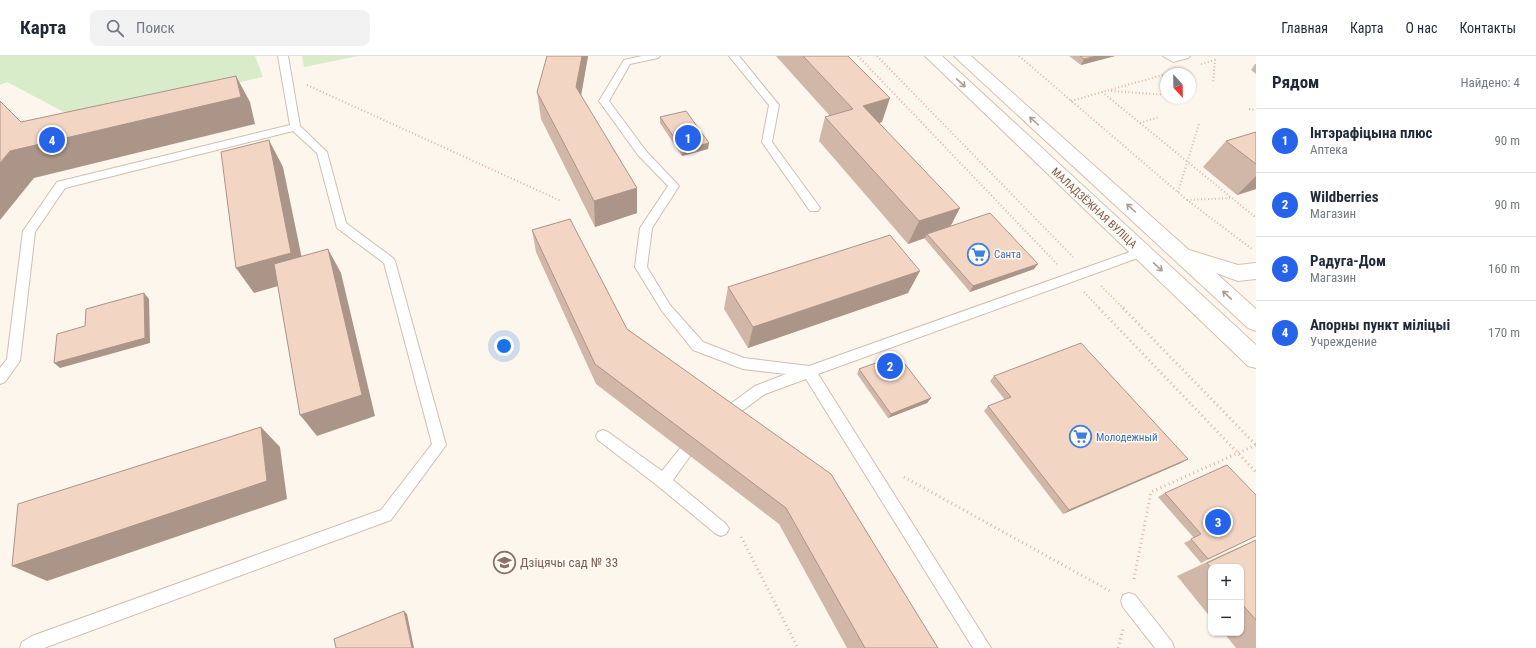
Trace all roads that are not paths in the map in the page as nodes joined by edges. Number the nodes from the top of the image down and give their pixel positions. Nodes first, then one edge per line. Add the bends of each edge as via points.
1 (283, 56) edge
2 (654, 56) edge
3 (734, 56) edge
4 (933, 56) edge
5 (962, 56) edge
6 (1168, 56) edge
7 (1185, 56) edge
8 (295, 127) junction
9 (814, 208) dead end
10 (1142, 252) junction
11 (1183, 255) junction
12 (1256, 271) edge
13 (1256, 322) edge
14 (1256, 359) edge
15 (809, 372) junction
16 (0, 378) edge
17 (721, 419) edge
18 (603, 436) dead end
19 (686, 452) edge
20 (663, 481) junction
21 (721, 529) dead end
22 (1129, 601) road end
23 (28, 648) edge
24 (983, 648) edge
25 (1166, 648) edge

1 - 8 lane
2 - 15 lane via 627,62 604,101 642,152 674,186 646,228 641,267 666,308 698,346 743,363
3 - 9 lane via 774,105 766,142
4 -> 10 main road, МАЛАДЗЁЖНАЯ ВУЛІЦА
11 -> 5 main road
6 - 7 lane via 1173,59
8 - 16 lane via 61,184 29,231 13,361
8 - 23 lane via 322,152 341,225 389,260 439,445 386,515 32,644
10 -> 14 main road, МАЛАДЗЁЖНАЯ ВУЛІЦА
10 - 15 lane
11 - 12 main road via 1238,273
13 -> 11 main road
15 - 17 lane via 760,390
15 - 24 lane
18 - 20 lane
19 - 20 lane
20 - 21 lane
22 - 25 lane

